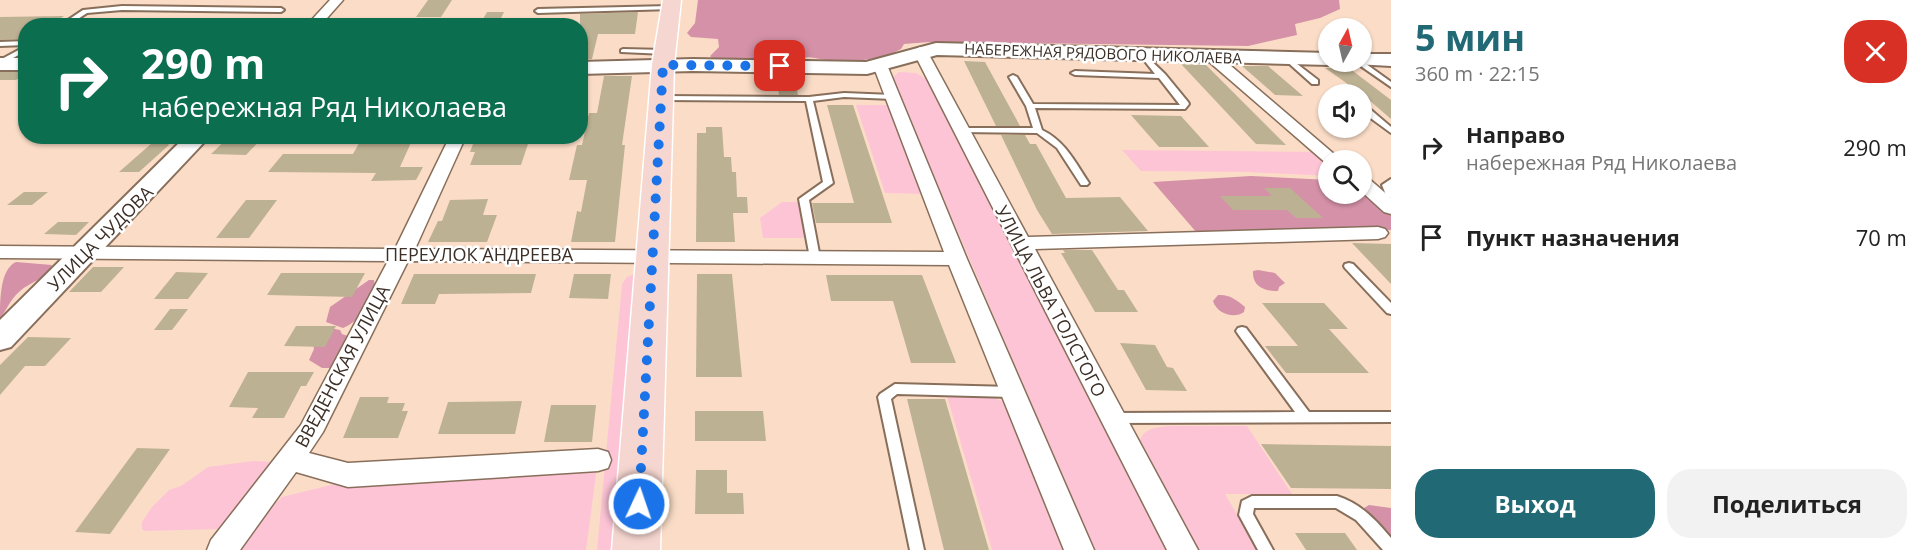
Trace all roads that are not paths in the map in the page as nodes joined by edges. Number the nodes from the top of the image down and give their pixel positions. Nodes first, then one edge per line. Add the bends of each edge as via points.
1 (336, 0) edge
2 (671, 4) edge
3 (281, 10) dead end
4 (538, 11) dead end
5 (74, 18) edge
6 (322, 18) edge
7 (0, 44) edge
8 (18, 45) edge
9 (18, 51) edge
10 (623, 51) dead end
11 (920, 51) junction
12 (1143, 55) junction
13 (1212, 57) junction
14 (664, 58) junction
15 (1286, 58) junction
16 (1318, 59) edge
17 (1391, 60) edge
18 (1372, 61) edge
19 (0, 63) edge
20 (18, 64) edge
21 (880, 65) junction
22 (588, 68) edge
23 (1372, 70) edge
24 (1075, 73) dead end
25 (1162, 76) junction
26 (1013, 77) dead end
27 (1315, 82) dead end
28 (1391, 85) edge
29 (893, 97) junction
30 (663, 98) junction
31 (809, 99) junction
32 (1030, 105) junction
33 (1372, 115) edge
34 (961, 130) junction
35 (1391, 130) edge
36 (1038, 131) junction
37 (191, 144) edge
38 (454, 144) edge
39 (1321, 150) edge
40 (1391, 182) edge
41 (1084, 183) dead end
42 (1372, 191) edge
43 (1391, 195) edge
44 (1391, 208) edge
45 (1378, 233) dead end
46 (1021, 243) junction
47 (0, 252) edge
48 (86, 252) junction
49 (402, 254) junction
50 (654, 255) junction
51 (815, 258) junction
52 (957, 259) junction
53 (1349, 266) dead end
54 (1391, 310) edge
55 (1242, 331) dead end
56 (0, 339) edge
57 (1013, 392) junction
58 (1305, 417) junction
59 (1391, 417) edge
60 (1113, 418) junction
61 (290, 459) junction
62 (598, 460) dead end
63 (1391, 549) edge
64 (222, 550) edge
65 (636, 550) edge
66 (917, 550) edge
67 (1079, 550) edge
68 (1183, 550) edge
69 (1266, 550) edge

1 - 6 street
2 - 4 lane
2 - 14 main road
3 - 5 lane via 122,8 85,11
7 - 8 lane
9 - 19 lane
10 - 14 lane
11 - 12 street, НАБЕРЕЖНАЯ РЯДОВОГО НИКОЛАЕВА
11 - 21 street, НАБЕРЕЖНАЯ РЯДОВОГО НИКОЛАЕВА
11 - 34 street, УЛИЦА ЛЬВА ТОЛСТОГО
12 - 13 street, НАБЕРЕЖНАЯ РЯДОВОГО НИКОЛАЕВА
12 - 25 lane
13 - 15 street, НАБЕРЕЖНАЯ РЯДОВОГО НИКОЛАЕВА
13 - 39 street
14 - 21 street, НАБЕРЕЖНАЯ РЯДОВОГО НИКОЛАЕВА via 867,68
14 - 22 street, НАБЕРЕЖНАЯ РЯДОВОГО НИКОЛАЕВА via 636,68
14 - 30 main road
15 - 16 street, НАБЕРЕЖНАЯ РЯДОВОГО НИКОЛАЕВА
15 - 27 lane
17 - 18 street
19 - 20 street
21 - 29 street
23 - 28 lane
24 - 25 lane
25 - 32 lane via 1185,104 1182,107
26 - 32 lane
29 - 31 lane via 844,95
29 - 52 street
30 - 31 lane
30 - 50 main road
31 - 51 lane via 828,183 804,200
32 - 36 lane
33 - 35 lane
34 - 36 lane
34 - 46 street, УЛИЦА ЛЬВА ТОЛСТОГО
36 - 41 lane via 1053,136
37 - 48 street, УЛИЦА ЧУДОВА
38 - 49 street, ВВЕДЕНСКАЯ УЛИЦА
40 - 43 lane
42 - 44 street
45 - 46 street
46 - 60 street, УЛИЦА ЛЬВА ТОЛСТОГО
47 - 48 street, ПЕРЕУЛОК АНДРЕЕВА
48 - 49 street, ПЕРЕУЛОК АНДРЕЕВА
48 - 56 street, УЛИЦА ЧУДОВА
49 - 50 street, ПЕРЕУЛОК АНДРЕЕВА
49 - 61 street, ВВЕДЕНСКАЯ УЛИЦА via 310,432
50 - 51 street, ПЕРЕУЛОК АНДРЕЕВА
50 - 65 main road
51 - 52 street, ПЕРЕУЛОК АНДРЕЕВА
52 - 57 street
53 - 54 lane
55 - 58 lane
57 - 66 lane via 895,389 886,393
57 - 67 street
58 - 59 lane
58 - 60 lane
60 - 68 street, УЛИЦА ЛЬВА ТОЛСТОГО
61 - 62 street via 348,475
61 - 64 street, ВВЕДЕНСКАЯ УЛИЦА
63 - 69 lane via 1364,517 1349,506 1337,502 1252,502 1247,505 1246,515

